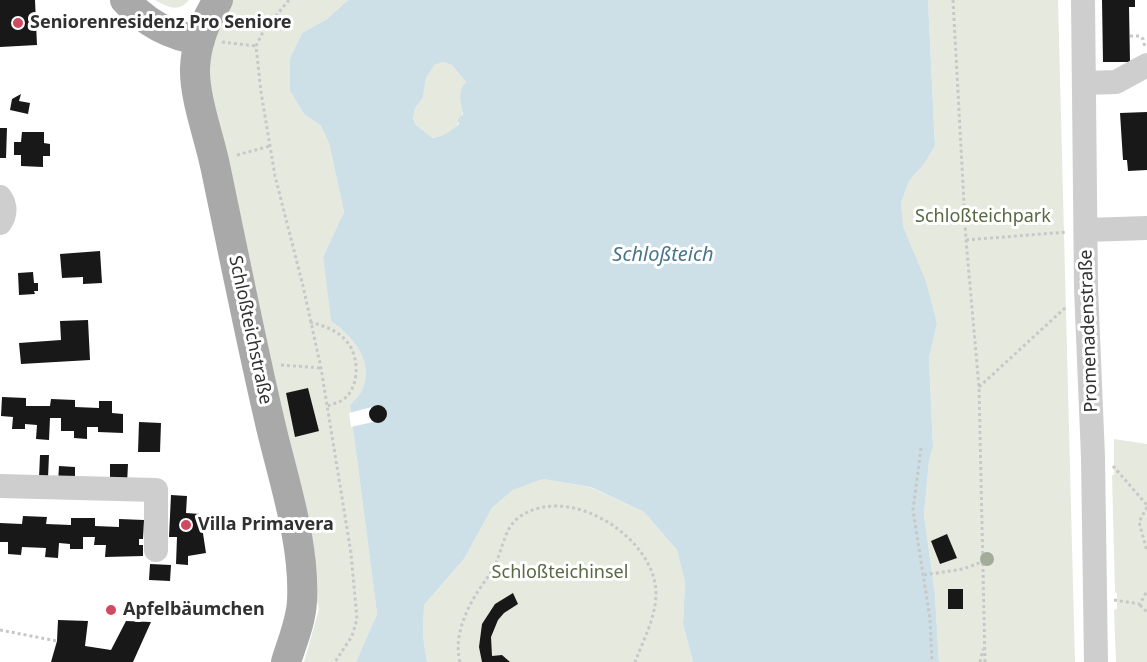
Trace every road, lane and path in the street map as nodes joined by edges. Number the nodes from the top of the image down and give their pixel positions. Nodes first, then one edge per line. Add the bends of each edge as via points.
1 (125, 0) edge
2 (218, 0) edge
3 (289, 0) edge
4 (953, 0) edge
5 (1083, 0) edge
6 (1130, 36) dead end
7 (200, 40) junction
8 (256, 46) junction
9 (1147, 54) edge
10 (1147, 65) edge
11 (1085, 83) junction
12 (270, 146) junction
13 (214, 161) junction
14 (0, 197) edge
15 (0, 223) edge
16 (1147, 228) edge
17 (1086, 230) junction
18 (966, 240) junction
19 (1086, 288) junction
20 (310, 322) junction
21 (256, 362) junction
22 (321, 368) junction
23 (979, 387) junction
24 (328, 406) junction
25 (921, 448) dead end
26 (1094, 457) junction
27 (0, 486) edge
28 (1147, 506) edge
29 (156, 550) dead end
30 (1147, 551) edge
31 (982, 562) junction
32 (924, 575) junction
33 (1147, 591) edge
34 (1095, 598) junction
35 (1140, 604) junction
36 (1147, 612) edge
37 (0, 630) edge
38 (57, 641) dead end
39 (984, 644) junction
40 (286, 662) edge
41 (335, 662) edge
42 (460, 662) edge
43 (635, 662) edge
44 (932, 662) edge
45 (980, 662) edge
46 (985, 662) edge
47 (1096, 662) edge

1 - 7 main road via 163,29 179,37
2 - 7 main road, Schloßteichstraße via 204,22
3 - 8 path
4 - 18 path
5 - 11 street, Promenadenstraße
6 - 9 path via 1143,39
7 - 8 path
7 - 13 main road, Schloßteichstraße via 195,67 197,88
8 - 12 path
10 - 11 street via 1116,82
11 - 17 street, Promenadenstraße
12 - 13 path
12 - 20 path
13 - 21 main road, Schloßteichstraße
14 - 15 street via 5,207
16 - 17 street
17 - 18 path
17 - 19 street, Promenadenstraße
18 - 23 path
19 - 23 path
19 - 26 street, Promenadenstraße
20 - 22 path
20 - 24 path via 332,329 349,343 355,362 354,387 342,401
21 - 22 path
21 - 40 main road, Schloßteichstraße via 299,548 300,618
22 - 24 path
23 - 31 path
24 - 41 path via 357,611 352,636
25 - 32 path via 914,510
26 - 28 path via 1115,467
26 - 34 street, Promenadenstraße
27 - 29 street via 156,490
28 - 30 path via 1139,522
31 - 32 path
31 - 39 path
32 - 44 path
33 - 35 path
34 - 35 path
34 - 47 street, Promenadenstraße
35 - 36 path
37 - 38 path
39 - 45 path
39 - 46 path
42 - 43 path via 458,643 466,613 493,571 516,519 538,508 566,507 582,509 608,522 630,541 647,564 655,583 655,606

